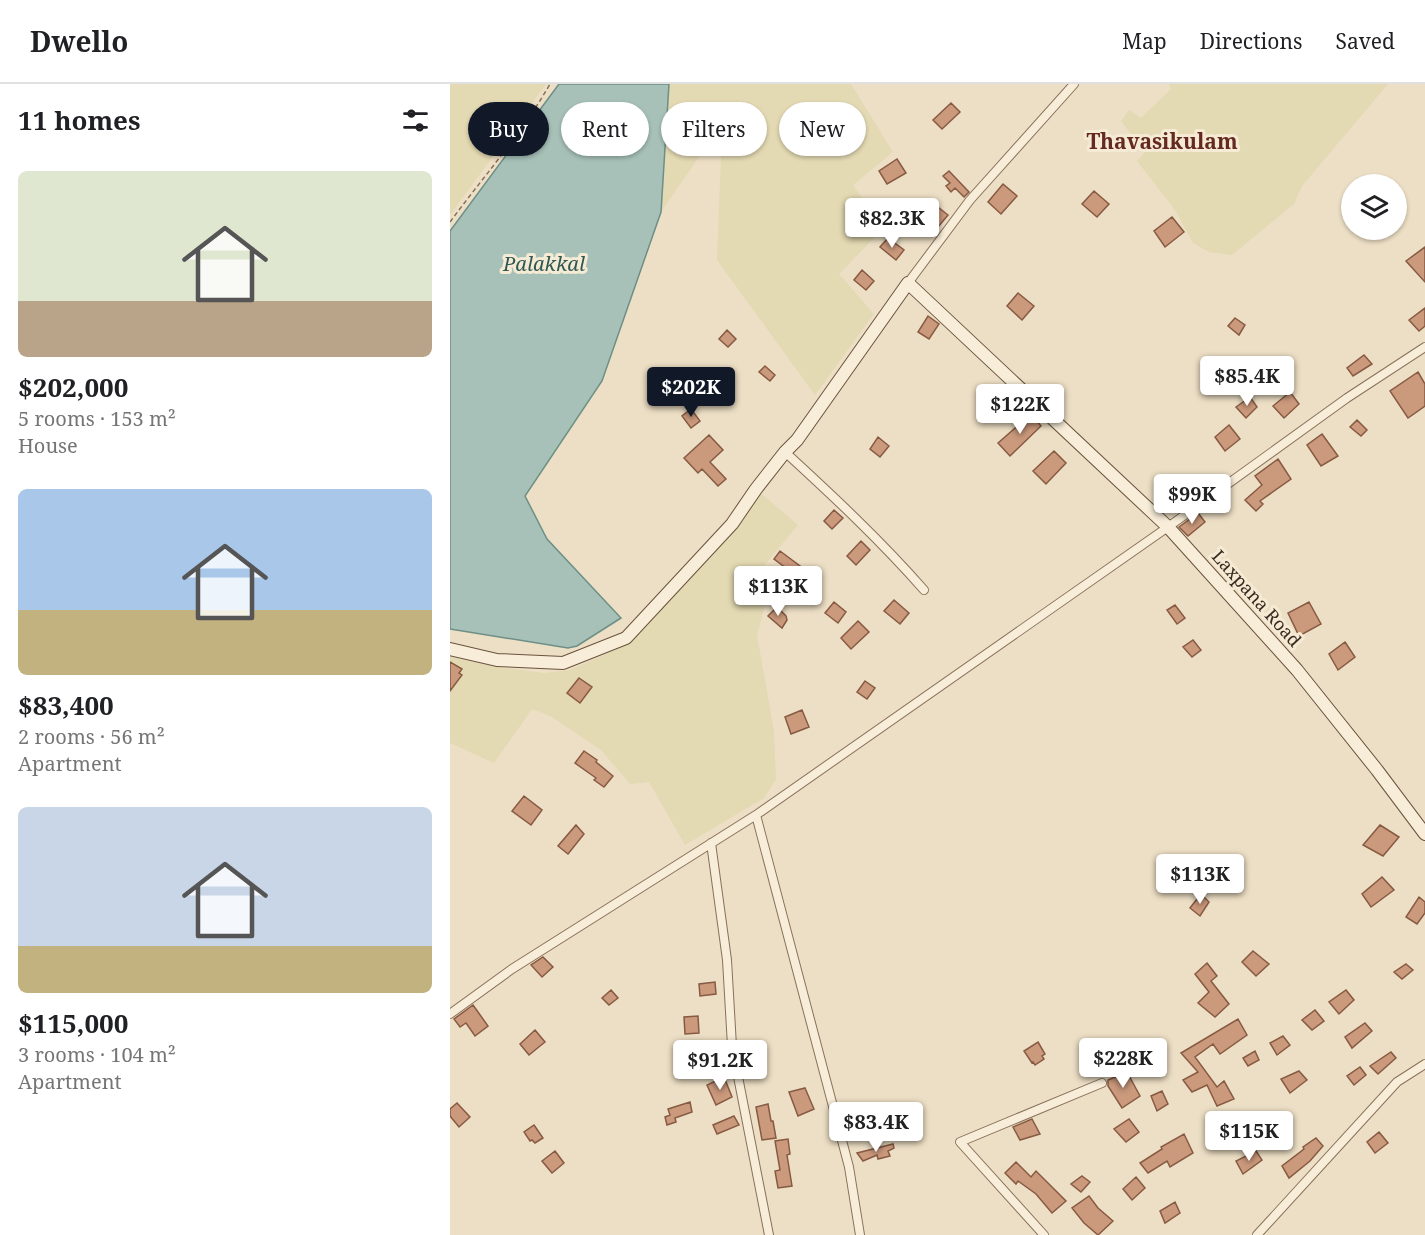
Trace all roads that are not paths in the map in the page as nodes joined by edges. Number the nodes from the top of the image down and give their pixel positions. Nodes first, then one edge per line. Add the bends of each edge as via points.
1 (1074, 84) edge
2 (908, 283) junction
3 (1425, 348) edge
4 (785, 452) junction
5 (1168, 527) junction
6 (924, 590) dead end
7 (450, 648) edge
8 (756, 815) junction
9 (1425, 834) edge
10 (711, 843) junction
11 (450, 1014) edge
12 (1425, 1064) edge
13 (1102, 1083) dead end
14 (769, 1235) edge
15 (860, 1235) edge
16 (1044, 1235) edge
17 (1257, 1235) edge

1 - 2 street via 970,200
2 - 4 street
2 - 5 street, Laxpana Road
3 - 5 street via 1347,398
4 - 6 street via 869,530
4 - 7 street via 732,524 626,638 563,663 497,660
5 - 8 street
5 - 9 street, Laxpana Road via 1297,670
8 - 10 street
8 - 15 street via 849,1167
10 - 11 street via 512,969
10 - 14 street via 727,960 732,1046
12 - 17 street via 1397,1082
13 - 16 street via 960,1142

